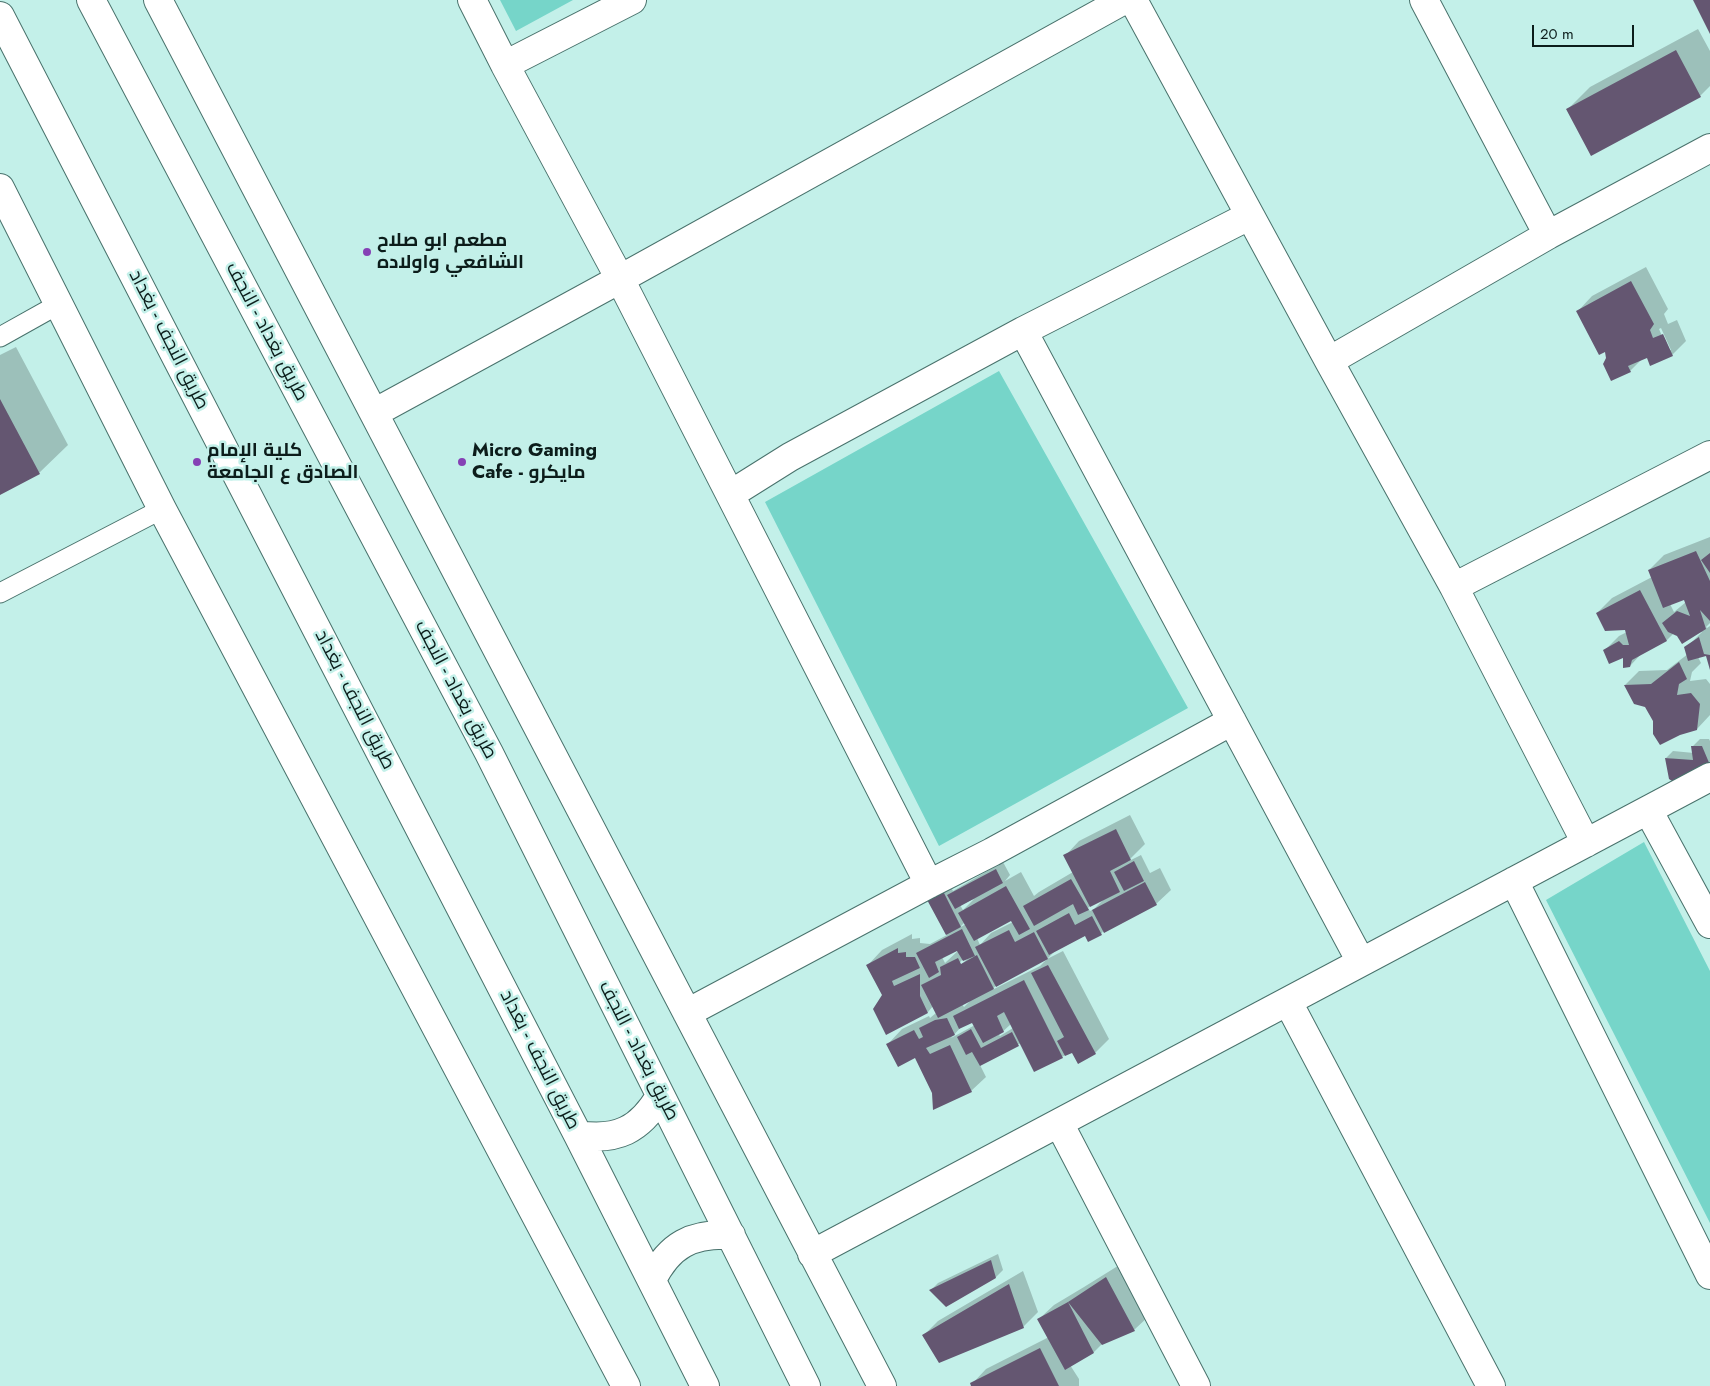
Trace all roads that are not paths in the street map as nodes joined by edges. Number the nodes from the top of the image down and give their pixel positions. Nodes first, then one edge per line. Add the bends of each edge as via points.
1 (91, 0) edge
2 (158, 0) edge
3 (472, 0) edge
4 (632, 0) edge
5 (1124, 0) edge
6 (1133, 0) edge
7 (1424, 0) edge
8 (0, 16) edge
9 (505, 66) junction
10 (1710, 148) edge
11 (0, 188) edge
12 (1250, 216) junction
13 (1548, 235) junction
14 (620, 280) junction
15 (59, 304) junction
16 (1023, 331) junction
17 (0, 337) edge
18 (1329, 361) junction
19 (374, 413) junction
20 (1710, 455) edge
21 (730, 494) junction
22 (162, 509) junction
23 (1454, 588) junction
24 (0, 593) edge
25 (1232, 721) junction
26 (1710, 777) edge
27 (1648, 810) junction
28 (1586, 843) junction
29 (1514, 881) junction
30 (929, 884) junction
31 (1710, 924) edge
32 (1361, 962) junction
33 (1288, 1002) junction
34 (687, 1013) junction
35 (660, 1096) junction
36 (1060, 1123) junction
37 (578, 1136) junction
38 (731, 1235) junction
39 (812, 1254) junction
40 (1710, 1275) edge
41 (652, 1280) junction
42 (626, 1386) edge
43 (705, 1386) edge
44 (806, 1386) edge
45 (882, 1386) edge
46 (1196, 1386) edge
47 (1491, 1386) edge

1 - 35 street, طريق بغداد - النجف via 489,753
2 - 19 street
3 - 9 street
4 - 9 street
5 - 14 street
6 - 12 street
7 - 13 street
8 - 37 street, طريق النجف - بغداد
9 - 14 street
10 - 13 street
11 - 15 street
12 - 16 street
12 - 18 street
13 - 18 street
14 - 19 street
14 - 21 street
15 - 17 lane
15 - 22 street
16 - 21 street via 790,457
16 - 25 street
18 - 23 street
19 - 34 street
20 - 23 street
21 - 30 street
22 - 24 lane
22 - 42 street
23 - 28 street
25 - 30 street
25 - 32 street
26 - 27 street
27 - 28 street
27 - 31 street
28 - 29 street
29 - 32 street
29 - 40 street
30 - 34 street
32 - 33 street
33 - 36 street
33 - 47 street
34 - 39 street
35 - 37 street via 652,1110 626,1131 594,1138
35 - 38 street, طريق بغداد - النجف
36 - 39 street
36 - 46 street
37 - 41 street, طريق النجف - بغداد
38 - 41 street via 714,1234 683,1243 659,1265
38 - 44 street, طريق بغداد - النجف
39 - 45 street
41 - 43 street, طريق النجف - بغداد

